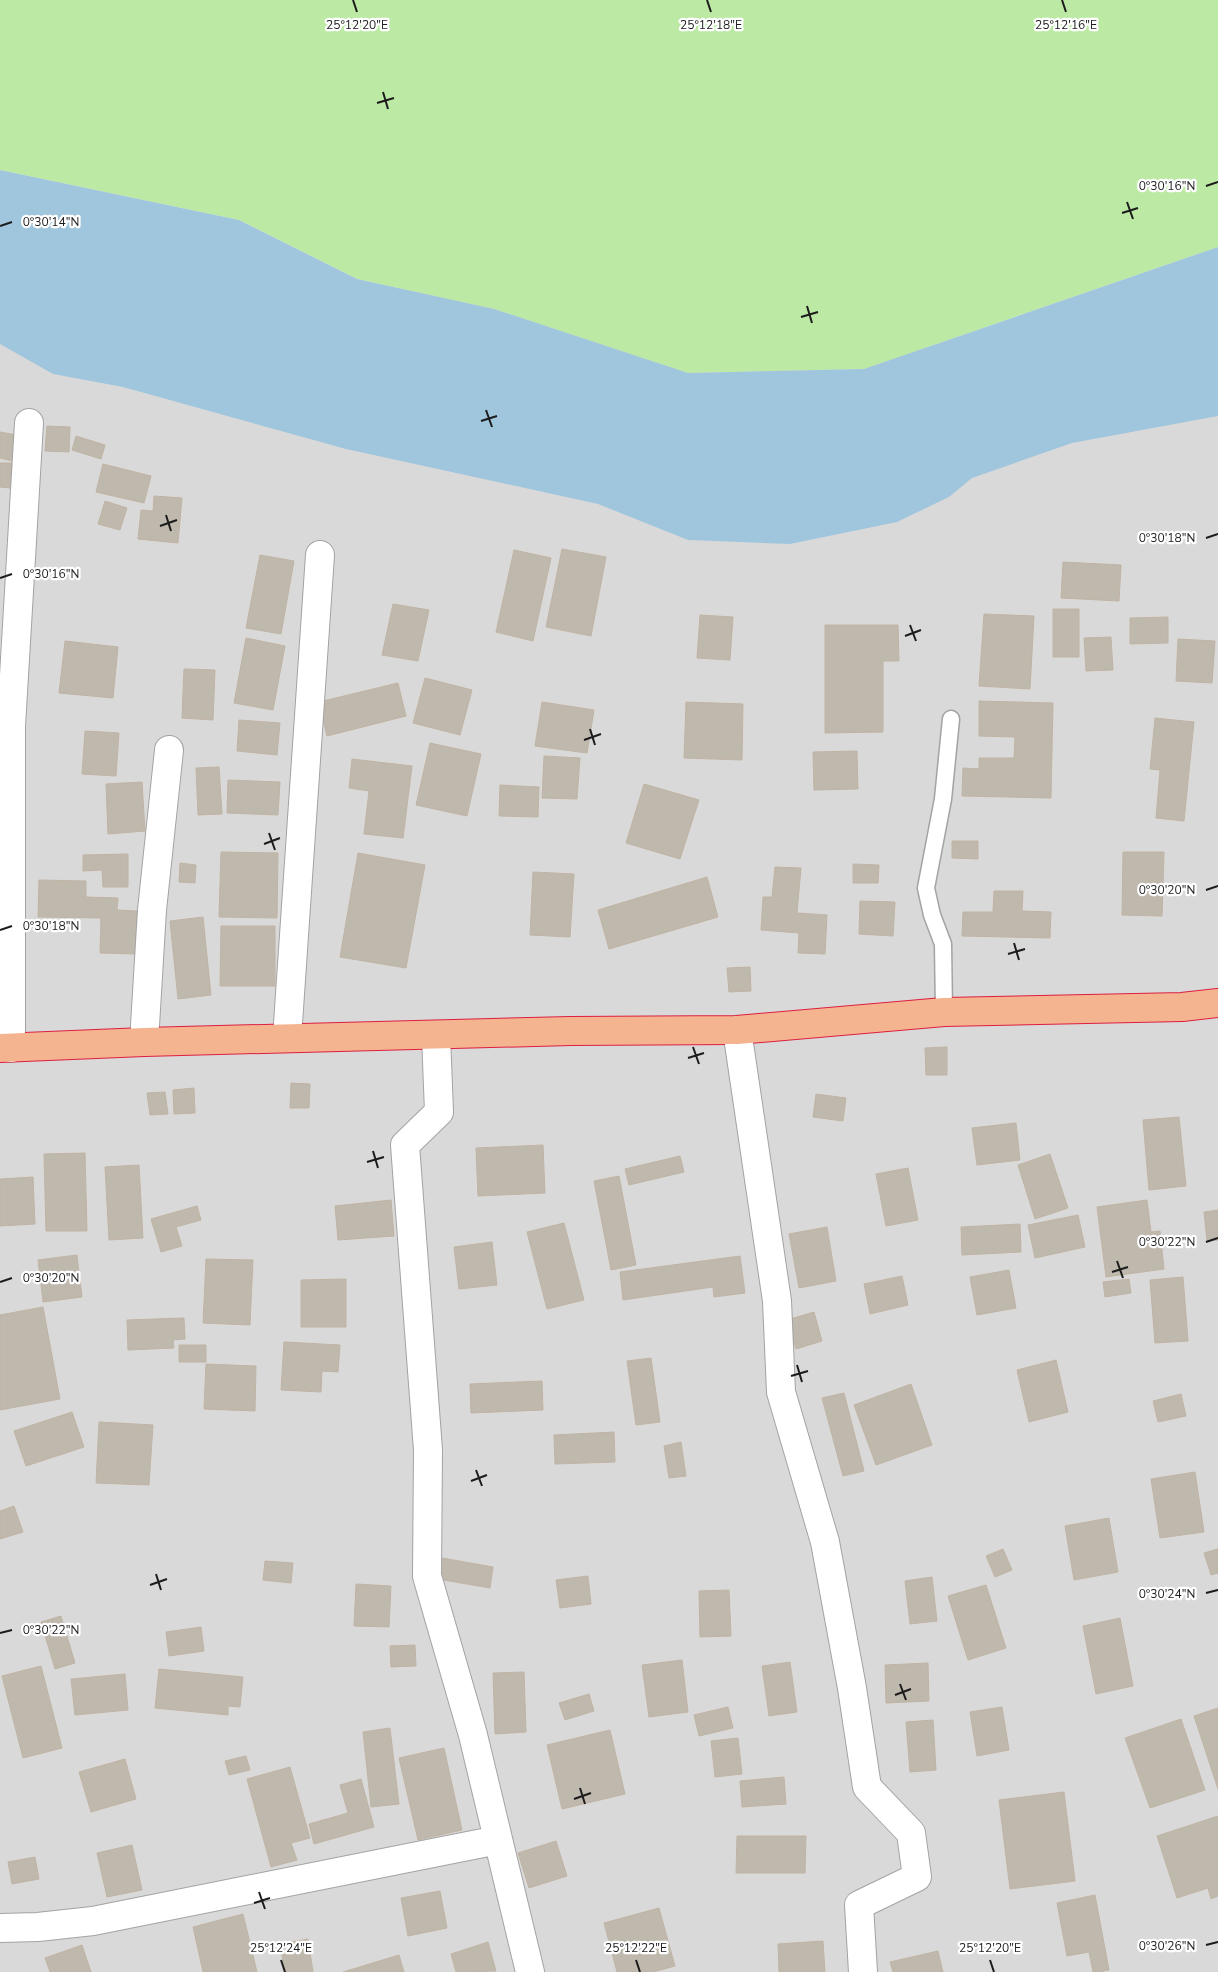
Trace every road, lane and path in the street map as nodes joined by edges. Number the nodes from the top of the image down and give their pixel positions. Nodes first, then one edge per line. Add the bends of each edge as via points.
1 (29, 424) dead end
2 (320, 554) dead end
3 (951, 719) dead end
4 (169, 750) dead end
5 (1218, 1003) edge
6 (944, 1012) junction
7 (737, 1030) junction
8 (436, 1036) junction
9 (287, 1038) junction
10 (144, 1042) junction
11 (5, 1048) edge
12 (498, 1840) junction
13 (0, 1928) edge
14 (530, 1972) edge
15 (863, 1972) edge

1 - 11 street via 11,726
2 - 9 street
3 - 6 lane via 943,799 926,888 943,944
4 - 10 street via 152,910
5 - 6 highway via 1182,1007
6 - 7 highway
7 - 8 highway
7 - 15 street via 777,1301 781,1392 825,1542 867,1787 912,1833 917,1876 859,1905
8 - 9 highway
8 - 12 street via 439,1112 405,1145 428,1450 427,1576 474,1736
9 - 10 highway
10 - 11 highway
12 - 13 street via 93,1920
12 - 14 street

